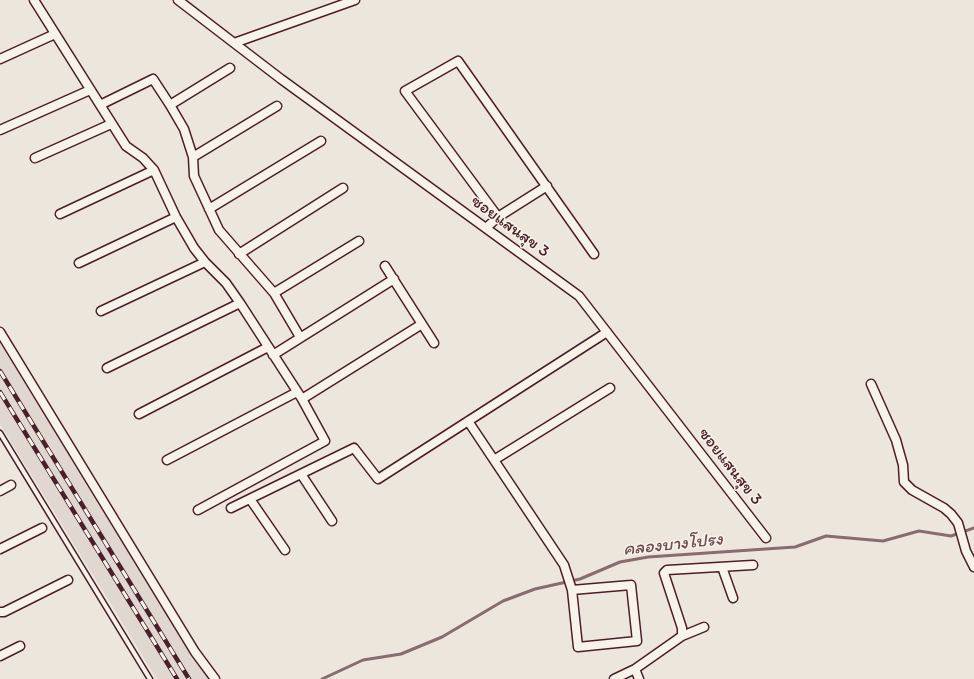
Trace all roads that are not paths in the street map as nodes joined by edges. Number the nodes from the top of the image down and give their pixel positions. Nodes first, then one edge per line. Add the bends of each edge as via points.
1 (34, 0) edge
2 (178, 0) edge
3 (356, 0) edge
4 (55, 34) junction
5 (234, 43) junction
6 (0, 59) edge
7 (230, 68) dead end
8 (90, 90) junction
9 (100, 104) junction
10 (170, 104) junction
11 (277, 106) dead end
12 (112, 124) junction
13 (0, 130) edge
14 (320, 141) dead end
15 (193, 157) junction
16 (35, 158) dead end
17 (154, 170) junction
18 (547, 186) junction
19 (343, 188) dead end
20 (209, 209) junction
21 (60, 214) dead end
22 (176, 217) junction
23 (498, 217) junction
24 (486, 228) junction
25 (359, 241) dead end
26 (239, 254) junction
27 (594, 254) dead end
28 (205, 262) junction
29 (79, 263) dead end
30 (385, 266) dead end
31 (394, 280) junction
32 (274, 293) junction
33 (240, 303) junction
34 (101, 311) dead end
35 (422, 324) junction
36 (0, 332) edge
37 (607, 332) junction
38 (300, 337) junction
39 (434, 343) dead end
40 (270, 351) junction
41 (107, 368) dead end
42 (871, 384) dead end
43 (610, 388) dead end
44 (299, 395) junction
45 (139, 414) dead end
46 (468, 421) junction
47 (0, 433) edge
48 (167, 460) dead end
49 (494, 460) junction
50 (301, 474) junction
51 (11, 485) dead end
52 (0, 491) edge
53 (250, 499) junction
54 (231, 508) dead end
55 (198, 510) dead end
56 (332, 521) dead end
57 (42, 528) dead end
58 (766, 538) dead end
59 (0, 549) edge
60 (285, 550) dead end
61 (753, 565) dead end
62 (722, 567) junction
63 (974, 567) edge
64 (68, 580) dead end
65 (572, 589) junction
66 (733, 598) dead end
67 (0, 612) edge
68 (704, 627) dead end
69 (682, 636) junction
70 (20, 646) dead end
71 (0, 656) edge
72 (635, 669) junction
73 (150, 679) edge
74 (215, 679) edge
75 (614, 679) edge
76 (639, 679) edge

1 - 4 street
2 - 5 street, ซอยแสนสุข 3
3 - 5 street
4 - 6 street
4 - 8 street
5 - 24 street, ซอยแสนสุข 3
7 - 10 street
8 - 9 street
8 - 13 street
9 - 10 street via 153,80
9 - 12 street
10 - 15 street via 184,129
11 - 15 street
12 - 16 street
12 - 17 street via 126,146
14 - 20 street
15 - 20 street via 194,176
17 - 21 street
17 - 22 street
18 - 23 street
18 - 23 street via 458,61 405,91
18 - 27 street
19 - 26 street
20 - 26 street via 219,230
22 - 28 street
22 - 29 street
23 - 24 street
24 - 37 street, ซอยแสนสุข 3 via 579,296
25 - 32 street
26 - 32 street
28 - 33 street
28 - 34 street
30 - 31 street
31 - 35 street
31 - 38 street
32 - 38 street
33 - 40 street
33 - 41 street
35 - 39 street
35 - 44 street
36 - 74 street via 191,645
37 - 46 street
37 - 58 street, ซอยแสนสุข 3
38 - 40 street
40 - 44 street
40 - 45 street
42 - 63 street via 896,440 903,465 904,482 912,490 944,508 958,523 966,551
43 - 49 street
44 - 48 street
44 - 55 street via 325,441
46 - 49 street
46 - 50 street via 378,479 354,448
47 - 73 lane
49 - 65 street via 564,565
50 - 53 street
50 - 56 street
51 - 52 street
53 - 54 street
53 - 60 street
57 - 59 street
61 - 62 street
62 - 66 street
62 - 69 street via 667,570 664,573 682,628
64 - 67 street
65 - 65 street via 578,647 637,642 631,585
68 - 69 street
69 - 72 street
70 - 71 street
72 - 75 street
72 - 76 street

